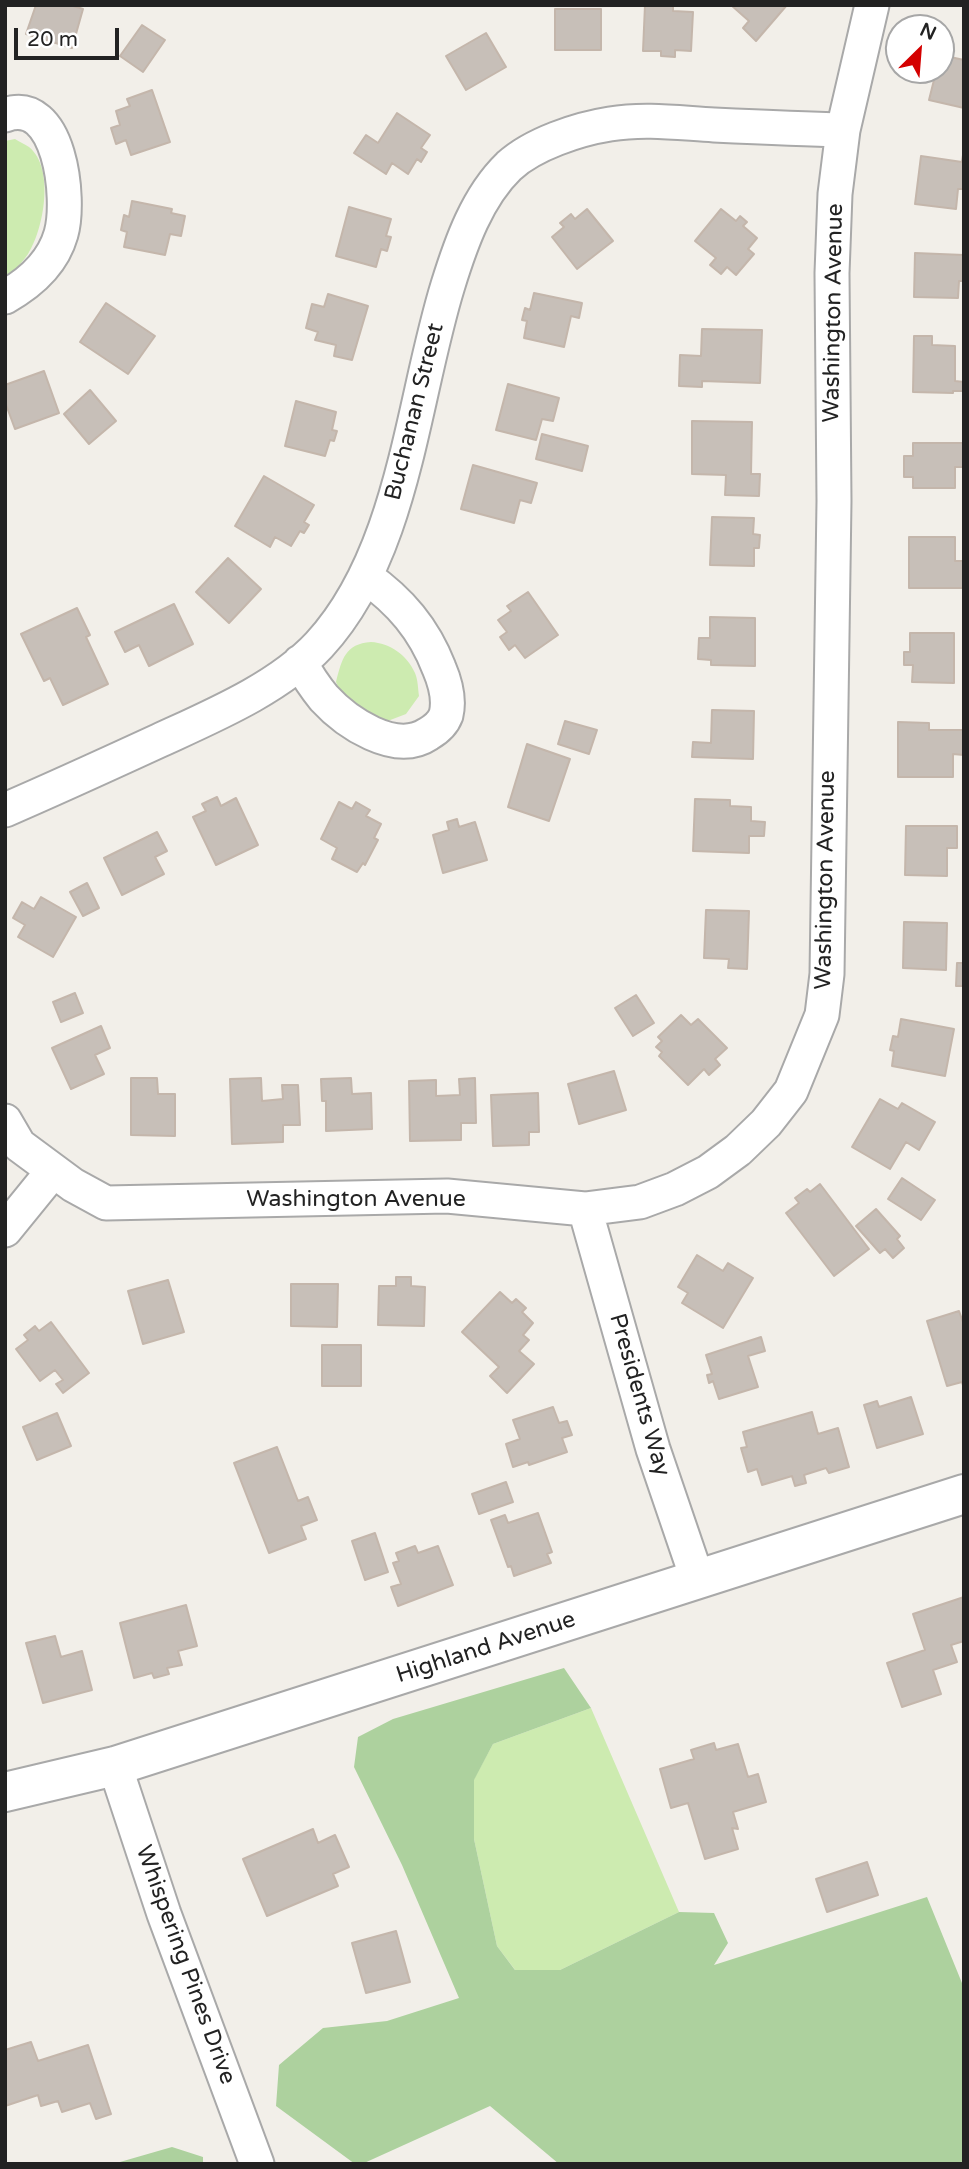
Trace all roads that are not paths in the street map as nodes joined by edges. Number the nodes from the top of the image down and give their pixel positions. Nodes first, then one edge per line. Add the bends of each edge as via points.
1 (872, 5) edge
2 (5, 115) edge
3 (843, 130) junction
4 (5, 297) edge
5 (366, 577) junction
6 (300, 662) junction
7 (5, 810) edge
8 (5, 1121) edge
9 (53, 1171) junction
10 (585, 1209) junction
11 (5, 1230) edge
12 (964, 1494) edge
13 (698, 1581) junction
14 (115, 1766) junction
15 (5, 1792) edge
16 (257, 2164) edge

1 - 3 street, Washington Avenue
2 - 4 street via 16,111 32,114 43,125 52,138 65,188 61,234 48,261 28,284
3 - 5 street, Buchanan Street via 645,121 608,124 551,140 510,165 482,202 461,243 438,316 395,495
3 - 10 street, Washington Avenue via 832,273 827,974 822,1014 791,1091 738,1150 708,1172 640,1202
5 - 6 street, Buchanan Street via 327,634
5 - 6 street via 398,603 425,637 445,682 446,715 440,724 421,739 379,736 358,726 326,700
6 - 7 street, Buchanan Street via 205,719
8 - 9 street, Washington Avenue via 19,1144
9 - 10 street, Washington Avenue via 106,1203 447,1196
9 - 11 street
10 - 13 street, Presidents Way via 653,1449
12 - 13 street, Highland Avenue
13 - 14 street, Highland Avenue
14 - 15 street, Highland Avenue
14 - 16 street, Whispering Pines Drive via 164,1914

